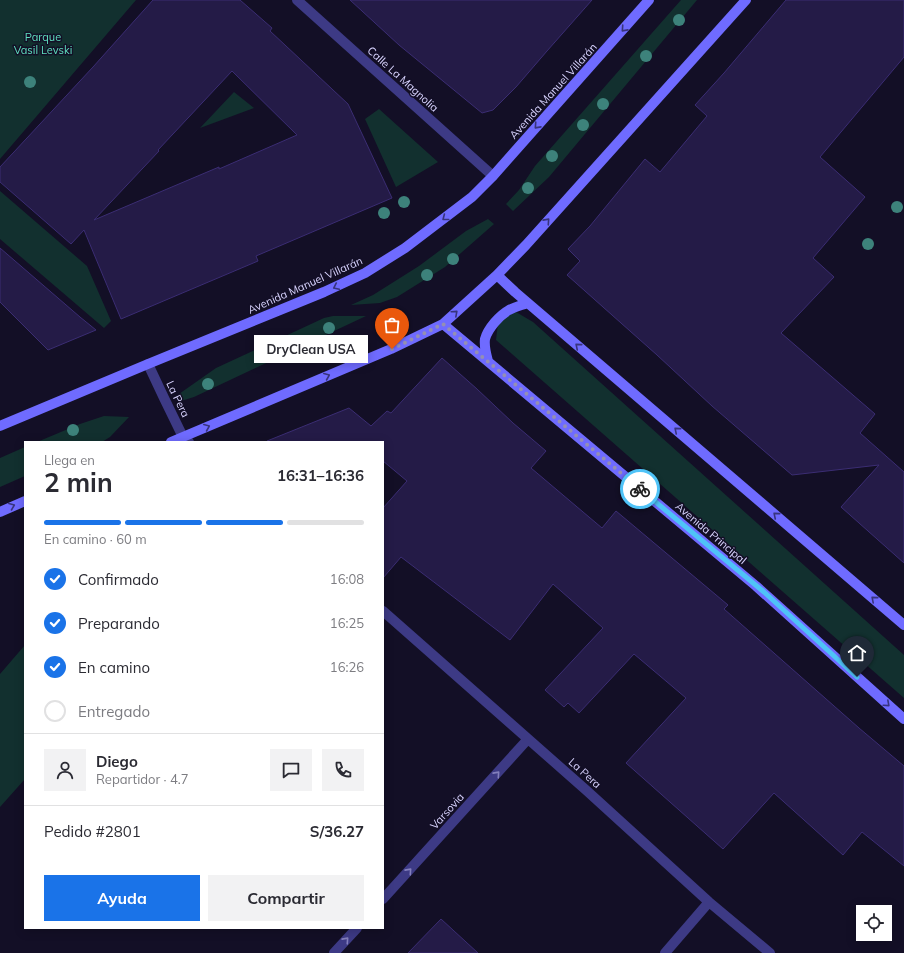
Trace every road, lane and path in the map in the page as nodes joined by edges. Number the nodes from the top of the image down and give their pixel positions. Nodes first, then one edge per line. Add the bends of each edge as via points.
1 (298, 0) edge
2 (649, 0) edge
3 (746, 0) edge
4 (493, 176) junction
5 (497, 275) junction
6 (527, 303) junction
7 (443, 324) junction
8 (488, 361) junction
9 (148, 364) junction
10 (0, 426) edge
11 (186, 440) edge
12 (24, 501) edge
13 (0, 512) edge
14 (384, 612) edge
15 (904, 625) edge
16 (904, 719) edge
17 (528, 739) junction
18 (384, 899) edge
19 (709, 902) junction
20 (356, 929) edge
21 (334, 953) edge
22 (665, 953) edge
23 (770, 953) edge

1 - 4 street, Calle La Magnolia
2 -> 4 main road, Avenida Manuel Villarán
5 -> 3 main road
4 -> 9 main road, Avenida Manuel Villarán via 472,197 405,248 364,273
5 - 6 main road
7 -> 5 main road
6 - 8 main road via 508,310 490,328 485,338
15 -> 6 main road
7 - 8 main road, Avenida Principal
11 -> 7 main road
8 -> 16 main road, Avenida Principal via 756,586
9 - 10 main road, Avenida Manuel Villarán
9 - 11 street, La Pera
13 -> 12 main road
14 - 17 street, La Pera
18 -> 17 street, Varsovia
17 - 19 street, La Pera
19 - 22 street
19 - 23 street, La Pera
21 -> 20 street

